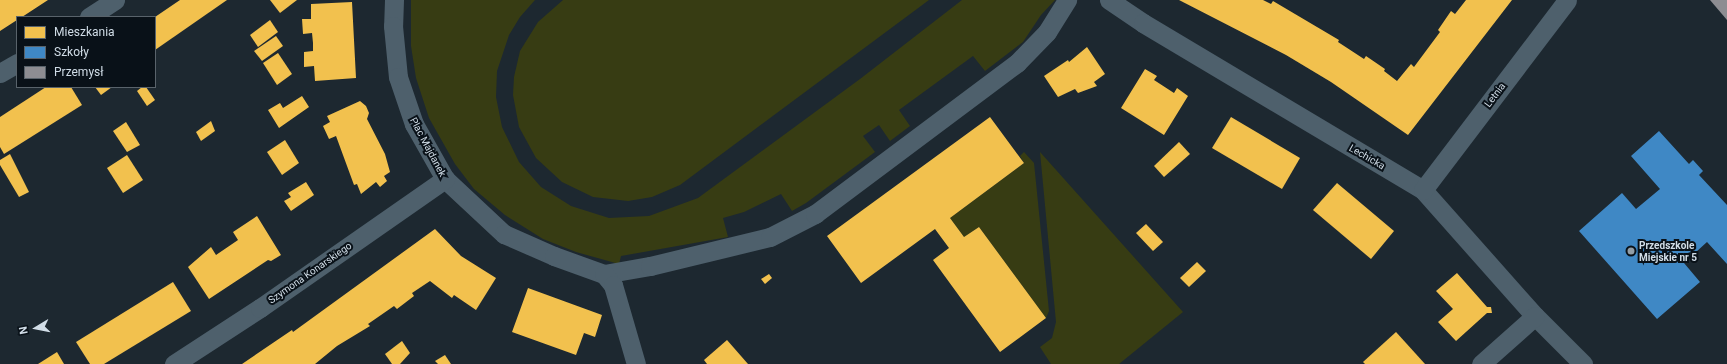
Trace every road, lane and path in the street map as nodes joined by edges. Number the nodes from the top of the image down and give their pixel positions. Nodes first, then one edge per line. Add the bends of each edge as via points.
1 (115, 0) edge
2 (394, 0) edge
3 (1067, 0) edge
4 (1109, 0) edge
5 (1567, 0) edge
6 (91, 16) edge
7 (16, 64) edge
8 (0, 73) edge
9 (444, 179) junction
10 (1423, 190) junction
11 (604, 274) junction
12 (1535, 316) junction
13 (174, 364) edge
14 (636, 364) edge
15 (1481, 364) edge
16 (1583, 364) edge

1 - 6 street
2 - 9 street, Plac Majdanek via 393,26 398,77 414,124
3 - 11 street via 1047,32 1017,63 815,214 770,237 650,266
4 - 10 street, Lechicka via 1143,23
5 - 10 street, Letnia
7 - 8 street
9 - 11 street, Plac Majdanek via 504,234
9 - 13 street, Szymona Konarskiego via 260,308
10 - 12 street, Lechicka
11 - 14 street via 613,285
12 - 15 street
12 - 16 street, Lechicka

